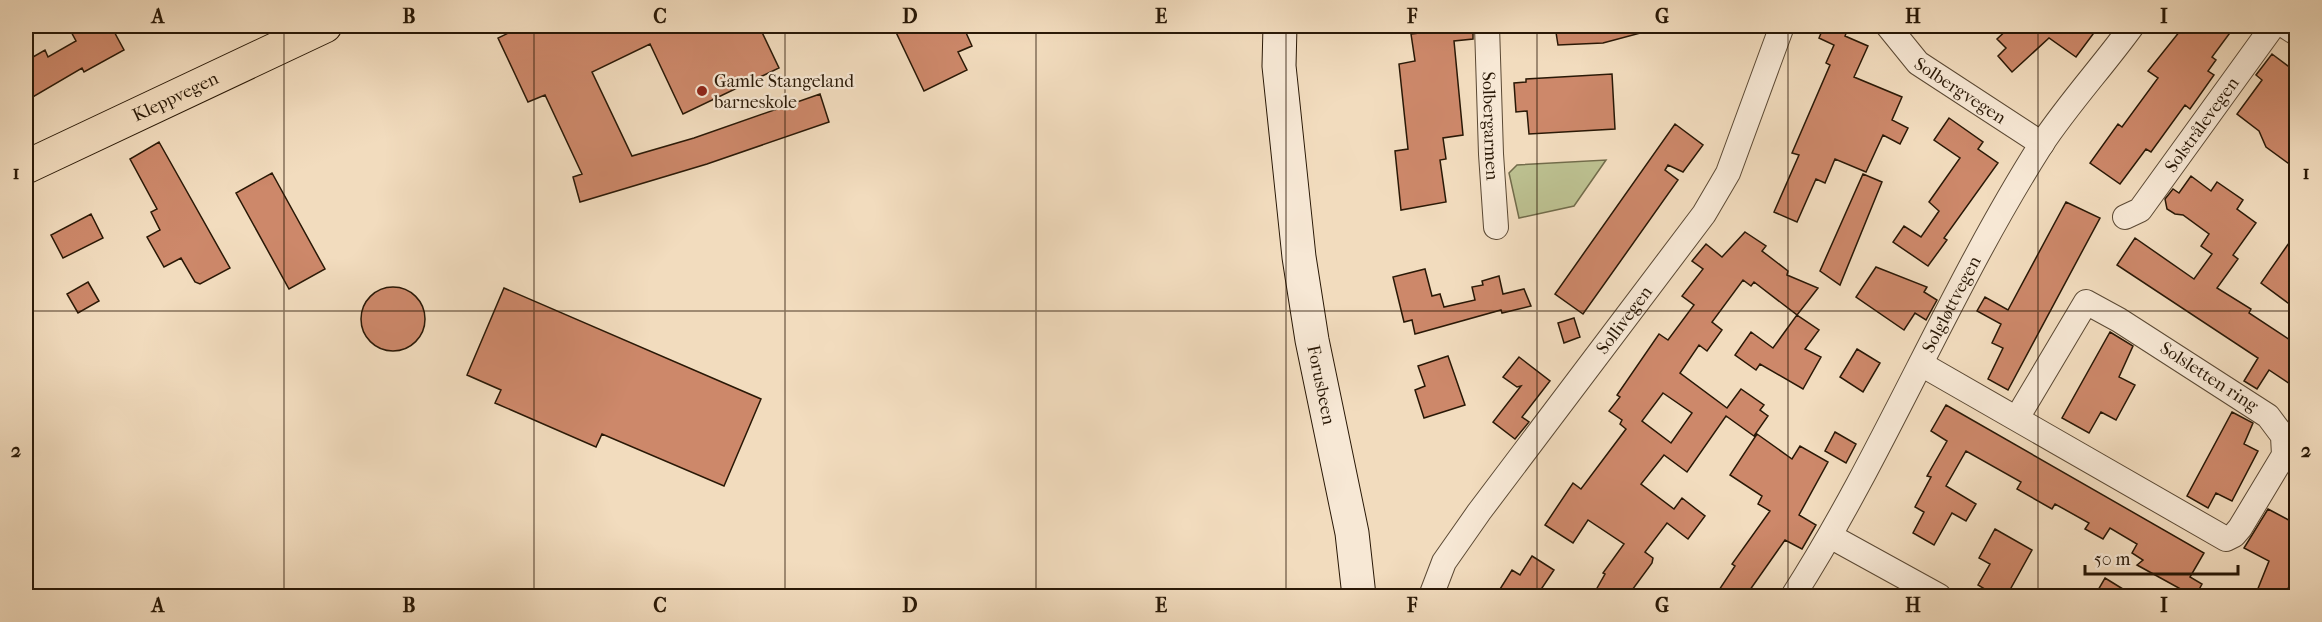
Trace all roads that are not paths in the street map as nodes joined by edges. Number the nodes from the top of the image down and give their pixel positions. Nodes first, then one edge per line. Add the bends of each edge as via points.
1 (325, 26) edge
2 (1280, 26) edge
3 (1298, 26) edge
4 (1487, 26) edge
5 (1782, 26) edge
6 (1888, 26) edge
7 (2132, 26) edge
8 (2273, 26) edge
9 (2285, 26) edge
10 (2296, 33) edge
11 (2042, 144) junction
12 (26, 167) edge
13 (1291, 172) junction
14 (2125, 217) dead end
15 (1496, 227) dead end
16 (1921, 364) junction
17 (2017, 418) junction
18 (1830, 536) junction
19 (1359, 597) edge
20 (1431, 597) edge
21 (1792, 597) edge
22 (1939, 597) edge

1 - 12 main road, Kleppvegen
2 - 13 main road, Forusbeen via 1279,66
3 - 13 main road, Forusbeen
4 - 15 street, Solbergarmen
5 - 20 street, Sollivegen via 1728,173 1704,214 1479,512 1444,562
6 - 11 street, Solbergvegen via 1918,63
7 - 11 street, Solgløttvegen
8 - 14 street, Solstrålevegen via 2140,210
9 - 10 street
11 - 16 street, Solgløttvegen
13 - 19 main road, Forusbeen via 1312,340 1352,533
16 - 17 street, Solsletten ring
16 - 18 street, Solgløttvegen
17 - 17 street, Solsletten ring via 2086,302 2268,416 2283,436 2284,455 2240,528 2226,539
18 - 21 street, Solgløttvegen
18 - 22 street

